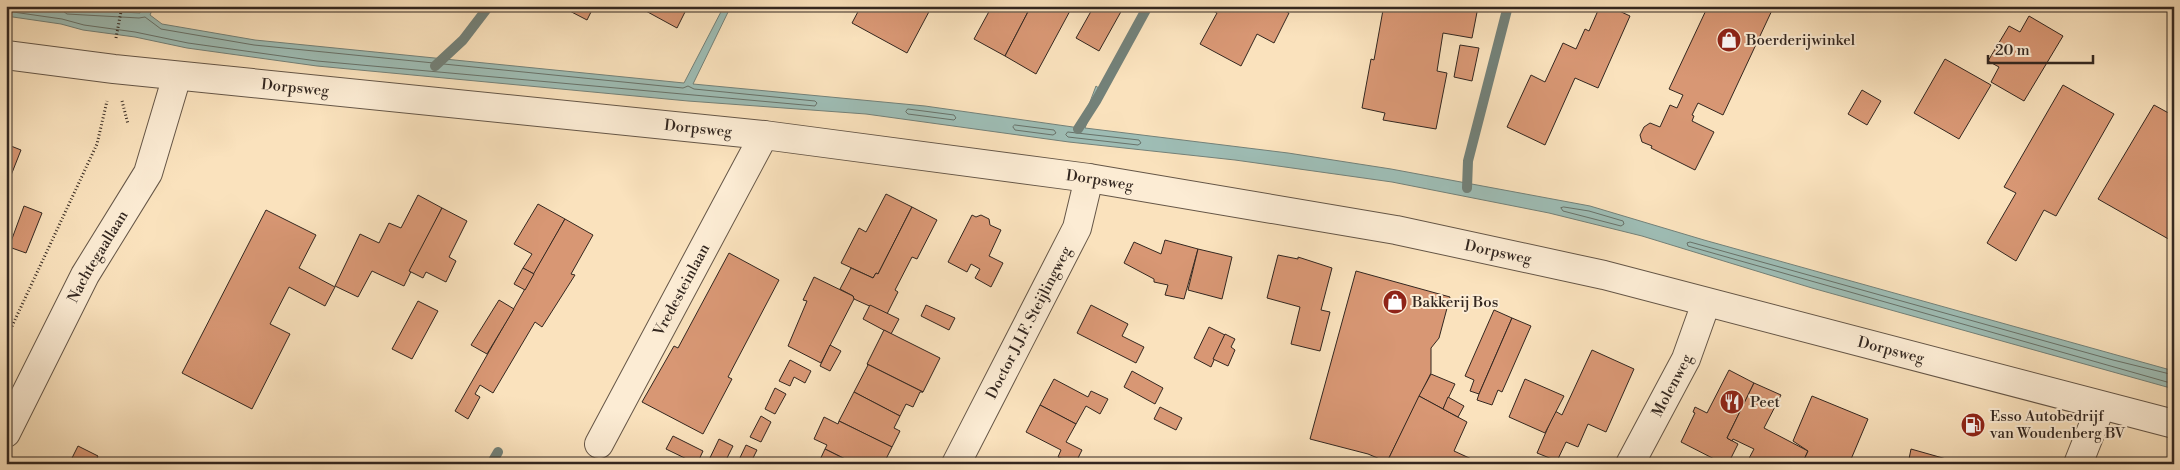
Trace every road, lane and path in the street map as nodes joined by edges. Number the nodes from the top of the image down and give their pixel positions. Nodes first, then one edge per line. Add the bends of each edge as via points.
1 (122, 6) edge
2 (116, 40) dead end
3 (6, 56) edge
4 (114, 69) junction
5 (177, 76) junction
6 (764, 136) junction
7 (1089, 178) junction
8 (1706, 303) junction
9 (6, 339) edge
10 (2101, 406) junction
11 (2174, 424) edge
12 (6, 433) edge
13 (599, 444) dead end
14 (956, 464) edge
15 (1630, 464) edge
16 (2078, 464) edge

1 - 2 path
3 - 4 street, Dorpsweg
4 - 5 street, Dorpsweg
4 - 9 path via 97,144
5 - 6 street, Dorpsweg
5 - 12 street, Nachtegaallaan via 148,173 85,275
6 - 7 street, Dorpsweg
6 - 13 street, Vredesteinlaan
7 - 8 street, Dorpsweg via 1396,230 1604,276
7 - 14 street, Doctor J.J.F. Steijlingweg via 1077,228
8 - 10 street, Dorpsweg
8 - 15 street, Molenweg via 1686,359
10 - 11 street, Dorpsweg
10 - 16 street

